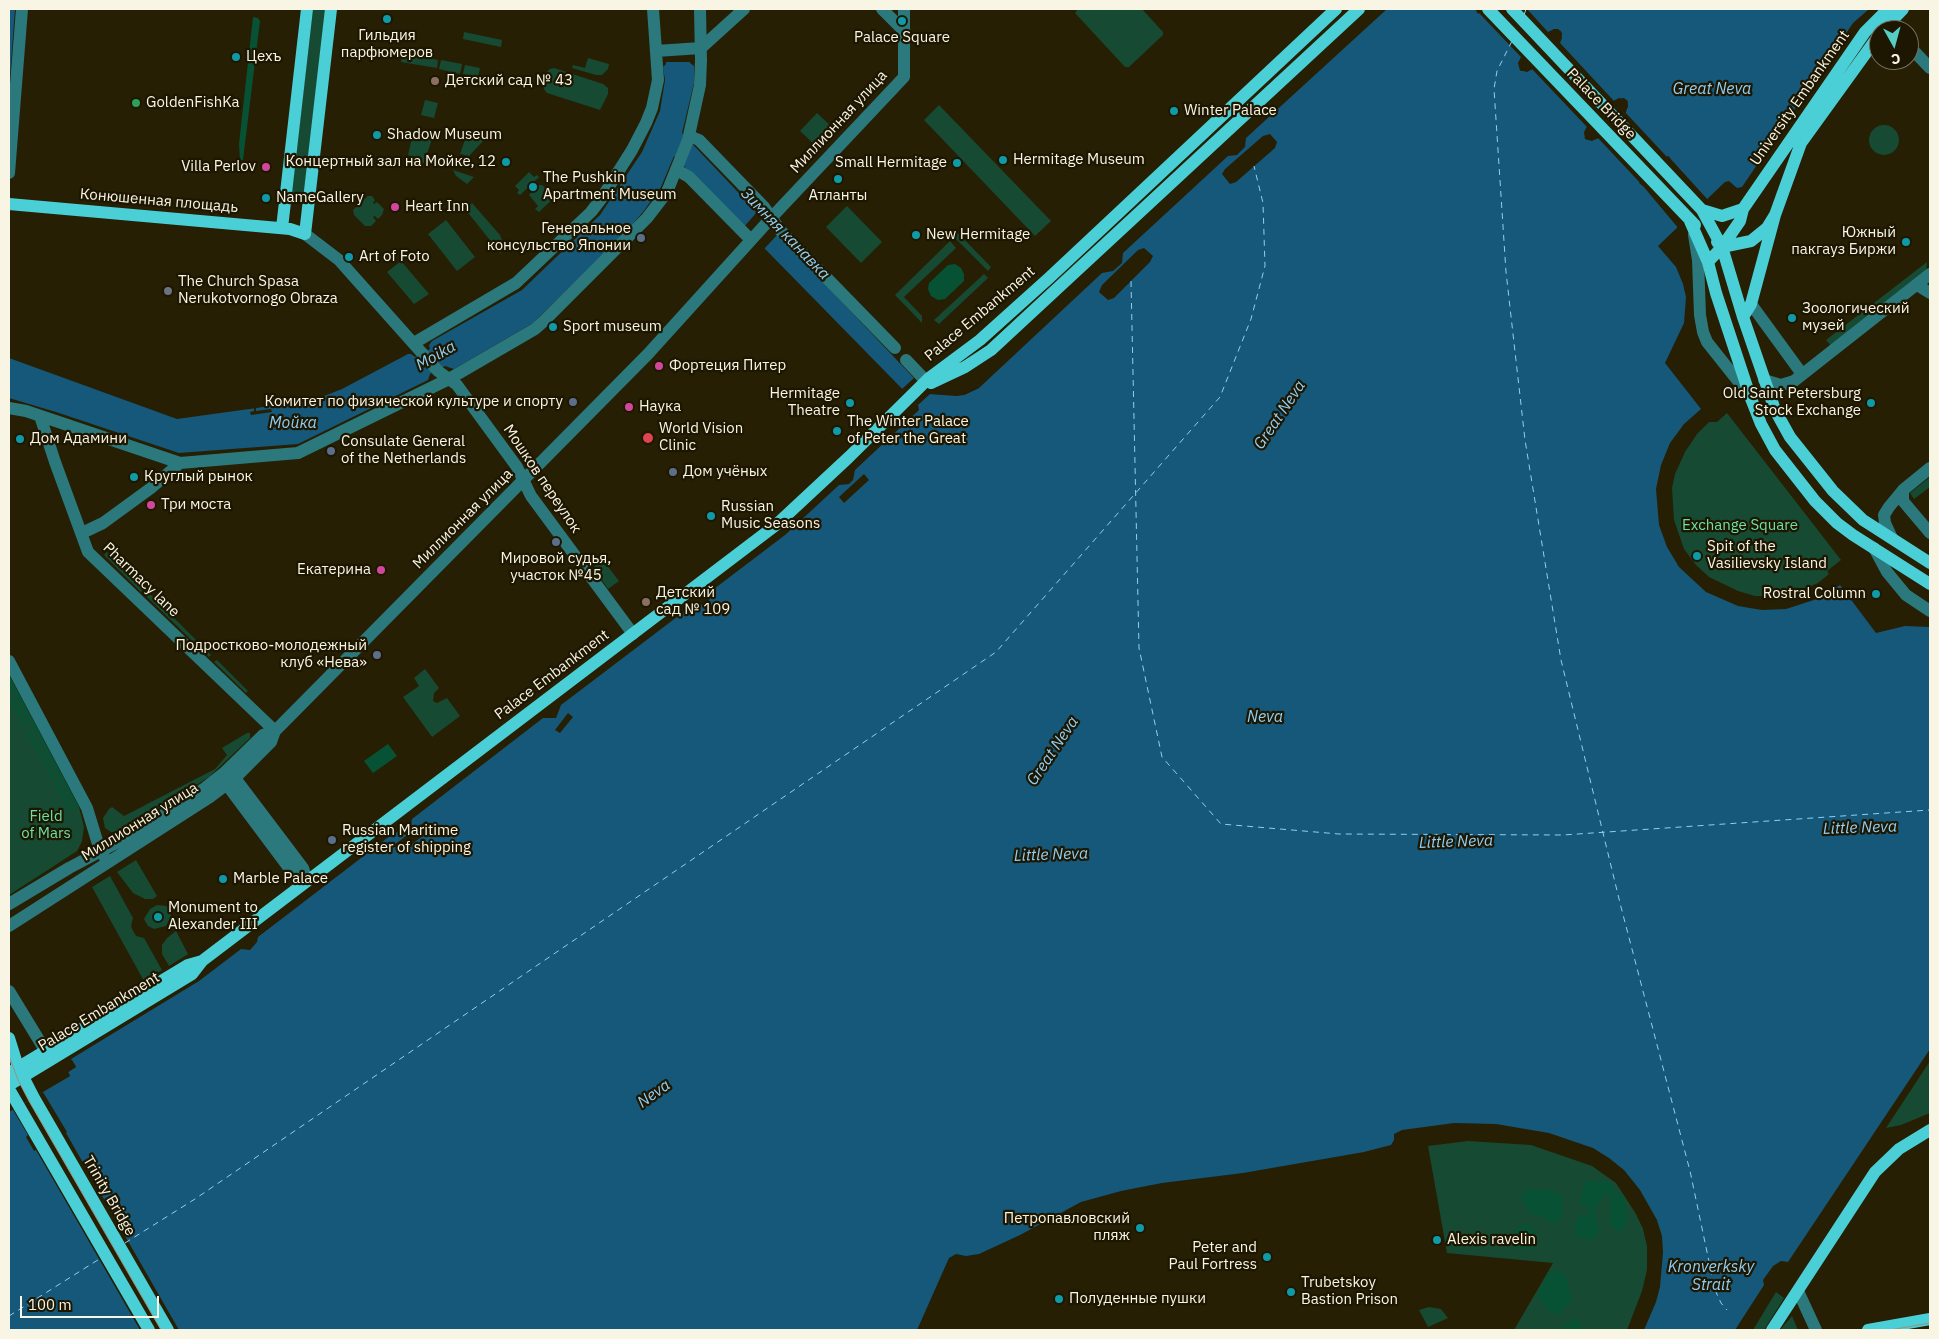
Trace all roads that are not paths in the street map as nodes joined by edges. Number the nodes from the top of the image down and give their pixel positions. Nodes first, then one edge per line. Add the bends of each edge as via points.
1 (22, 9) edge
2 (307, 9) edge
3 (331, 9) edge
4 (653, 9) edge
5 (700, 9) edge
6 (744, 9) edge
7 (882, 9) edge
8 (904, 9) edge
9 (1336, 9) edge
10 (1359, 9) edge
11 (1488, 9) edge
12 (1512, 9) edge
13 (1903, 9) edge
14 (1889, 20) edge
15 (1869, 31) edge
16 (905, 32) junction
17 (696, 48) junction
18 (1869, 48) edge
19 (660, 50) junction
20 (1919, 56) edge
21 (1930, 68) edge
22 (689, 138) junction
23 (679, 166) junction
24 (9, 173) edge
25 (285, 199) junction
26 (309, 202) junction
27 (9, 204) edge
28 (1743, 209) junction
29 (1702, 210) junction
30 (1775, 215) junction
31 (770, 220) junction
32 (1692, 225) junction
33 (282, 228) junction
34 (305, 234) junction
35 (752, 239) junction
36 (1722, 247) junction
37 (1708, 262) junction
38 (1930, 274) edge
39 (1700, 275) junction
40 (1917, 284) junction
41 (1930, 293) edge
42 (1751, 304) junction
43 (1743, 317) junction
44 (417, 348) junction
45 (895, 348) dead end
46 (906, 360) dead end
47 (1802, 374) junction
48 (449, 380) junction
49 (1764, 380) junction
50 (925, 383) junction
51 (1750, 396) junction
52 (9, 408) edge
53 (40, 416) junction
54 (180, 463) junction
55 (1930, 468) edge
56 (524, 481) junction
57 (1903, 490) junction
58 (82, 533) junction
59 (1930, 533) edge
60 (1892, 538) junction
61 (1874, 548) junction
62 (1930, 563) edge
63 (1930, 584) edge
64 (1930, 611) edge
65 (633, 634) junction
66 (9, 660) edge
67 (274, 731) junction
68 (228, 779) junction
69 (104, 857) junction
70 (307, 881) junction
71 (9, 904) edge
72 (9, 926) edge
73 (202, 961) junction
74 (9, 991) edge
75 (9, 1001) edge
76 (21, 1012) junction
77 (9, 1038) edge
78 (45, 1050) junction
79 (17, 1072) edge
80 (9, 1085) edge
81 (9, 1089) edge
82 (1930, 1130) edge
83 (1798, 1291) junction
84 (1930, 1319) edge
85 (149, 1330) edge
86 (168, 1330) edge
87 (1772, 1330) edge
88 (1816, 1330) edge
89 (1868, 1330) edge

1 - 24 street
2 - 25 main road
3 - 26 main road
4 - 19 street
5 - 17 street
6 - 17 street
7 - 16 street
8 - 16 street, Миллионная улица
9 - 50 main road, Palace Embankment via 1049,278 980,340
10 - 50 main road via 991,350 965,367
11 - 32 main road, Palace Bridge
12 - 29 main road, Palace Bridge
13 - 14 main road, University Embankment
15 - 28 main road, University Embankment
16 - 31 street, Миллионная улица via 904,77
17 - 19 street
17 - 22 street via 700,85
18 - 30 main road, University Embankment via 1801,142
19 - 44 street via 658,80 650,115 632,150 591,212 516,283
20 - 21 street
22 - 23 street
22 - 31 street via 699,140
23 - 35 street
23 - 48 street via 667,192 647,218 535,329
25 - 26 main road via 286,207 298,213
25 - 33 main road
26 - 34 main road
27 - 33 main road, Конюшенная площадь
28 - 29 main road via 1722,216
28 - 36 main road, University Embankment via 1740,220
29 - 36 main road
30 - 36 main road via 1767,228 1751,241
30 - 42 main road
31 - 35 street, Миллионная улица
31 - 45 street
32 - 36 main road
32 - 37 main road
32 - 39 street
33 - 34 main road, Конюшенная площадь
34 - 44 street, Конюшенная площадь via 329,252
35 - 56 street, Миллионная улица via 648,354
36 - 37 main road, University Embankment
36 - 43 main road
37 - 39 street
37 - 51 main road
38 - 40 street
39 - 51 street via 1700,322 1707,342
40 - 41 street
40 - 47 street
42 - 43 main road
42 - 47 street
43 - 49 main road
44 - 48 street, Мошков переулок
46 - 50 street
47 - 49 street via 1781,385
48 - 54 street via 298,453
48 - 56 street, Мошков переулок via 457,385
49 - 60 main road via 1780,421 1833,491 1872,526
50 - 65 main road, Palace Embankment via 776,525
51 - 61 main road via 1767,438 1815,501 1837,523
52 - 53 street
53 - 54 street
53 - 58 street, Pharmacy lane
54 - 58 street via 103,523
55 - 57 street
56 - 65 street, Мошков переулок via 531,496
56 - 67 street, Миллионная улица
57 - 59 street via 1904,501
57 - 60 street via 1884,515
58 - 67 street, Pharmacy lane via 88,552
60 - 62 main road
61 - 63 main road
61 - 64 street via 1887,572 1906,595
65 - 70 main road, Palace Embankment
66 - 69 street via 87,808
67 - 68 street, Миллионная улица via 264,735
68 - 69 street, Миллионная улица
68 - 70 street via 303,868
69 - 71 street, Миллионная улица via 69,868
69 - 72 street, Миллионная улица
70 - 73 main road, Palace Embankment
73 - 78 main road, Palace Embankment via 188,965
73 - 79 main road, Palace Embankment via 192,974
74 - 76 street
75 - 76 street
76 - 78 street
77 - 79 main road, Trinity Bridge
78 - 79 main road, Palace Embankment
79 - 80 main road
79 - 86 main road, Trinity Bridge
81 - 85 main road
82 - 83 main road via 1899,1149 1875,1172
83 - 87 main road
83 - 88 street
84 - 89 main road

